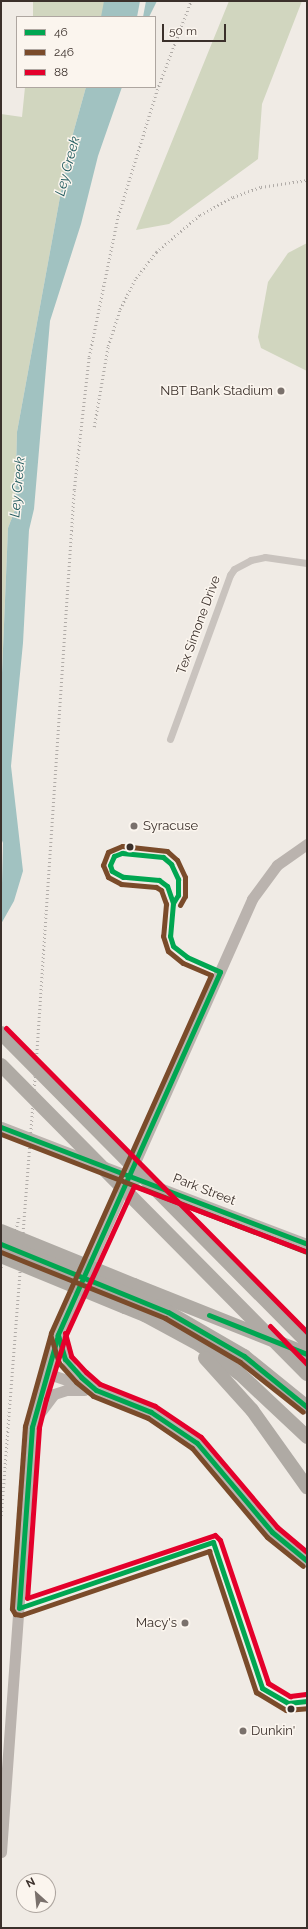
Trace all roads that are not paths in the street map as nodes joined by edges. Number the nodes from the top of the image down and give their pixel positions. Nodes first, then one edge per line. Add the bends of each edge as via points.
1 (307, 563) edge
2 (170, 739) dead end
3 (307, 844) edge
4 (1, 1033) edge
5 (1, 1065) edge
6 (1, 1128) edge
7 (100, 1165) junction
8 (130, 1177) junction
9 (1, 1232) edge
10 (1, 1244) edge
11 (307, 1244) edge
12 (1, 1256) edge
13 (130, 1296) junction
14 (171, 1329) junction
15 (58, 1335) junction
16 (307, 1342) edge
17 (307, 1354) edge
18 (46, 1373) junction
19 (307, 1374) edge
20 (96, 1390) junction
21 (273, 1405) junction
22 (307, 1407) edge
23 (32, 1427) junction
24 (307, 1431) edge
25 (307, 1437) edge
26 (307, 1487) edge
27 (307, 1561) edge
28 (1, 1852) edge

1 - 2 street, Tex Simone Drive via 289,559 258,558 239,565 230,575
3 - 8 street via 277,866 252,899
4 - 16 highway, bridge
5 - 7 highway, bridge
6 - 7 street, Park Street
7 - 8 street, Park Street
7 - 19 highway, bridge
8 - 11 street, Park Street
8 - 15 street
9 - 13 highway, bridge
10 - 13 highway, bridge
12 - 13 highway, bridge
13 - 14 highway
13 - 17 highway
13 - 22 highway via 168,1312 244,1356
14 - 21 highway via 200,1345 240,1374
14 - 26 highway via 227,1379
15 - 18 street
15 - 20 street via 71,1368
18 - 20 street
18 - 23 street
20 - 23 street via 66,1390 54,1394 44,1404
20 - 27 street via 151,1412 197,1443 272,1532
21 - 24 highway
21 - 25 highway
23 - 28 street

